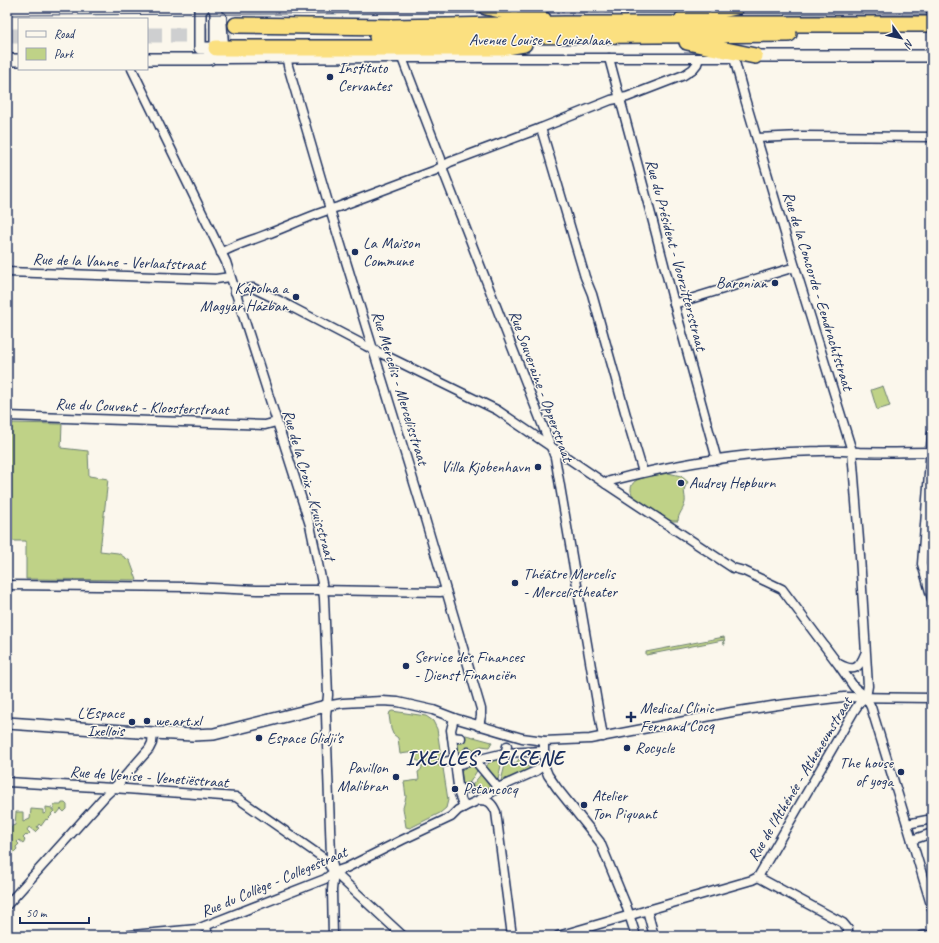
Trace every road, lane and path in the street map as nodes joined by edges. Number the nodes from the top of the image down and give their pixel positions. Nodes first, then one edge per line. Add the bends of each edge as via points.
1 (204, 7) edge
2 (213, 7) edge
3 (486, 7) edge
4 (736, 7) edge
5 (231, 22) tunnel mouth
6 (565, 30) junction
7 (650, 30) junction
8 (929, 34) edge
9 (474, 53) junction
10 (497, 53) junction
11 (213, 54) junction
12 (755, 56) junction
13 (929, 56) edge
14 (402, 58) junction
15 (609, 58) junction
16 (699, 58) junction
17 (734, 58) junction
18 (148, 59) edge
19 (287, 59) junction
20 (7, 60) edge
21 (18, 60) edge
22 (132, 70) edge
23 (620, 98) junction
24 (541, 128) junction
25 (932, 137) edge
26 (757, 138) junction
27 (443, 166) junction
28 (331, 209) junction
29 (221, 253) junction
30 (795, 267) junction
31 (7, 272) edge
32 (230, 277) junction
33 (235, 292) junction
34 (674, 304) junction
35 (373, 349) junction
36 (7, 416) edge
37 (276, 422) junction
38 (932, 434) edge
39 (551, 446) junction
40 (852, 451) junction
41 (931, 452) edge
42 (717, 460) junction
43 (643, 472) junction
44 (606, 484) junction
45 (7, 585) edge
46 (323, 590) junction
47 (446, 591) junction
48 (932, 599) edge
49 (866, 653) junction
50 (838, 664) junction
51 (866, 697) junction
52 (932, 698) edge
53 (326, 706) junction
54 (454, 718) junction
55 (7, 723) edge
56 (479, 726) junction
57 (153, 734) junction
58 (603, 737) junction
59 (452, 738) junction
60 (461, 738) dead end
61 (544, 742) junction
62 (544, 751) junction
63 (468, 752) dead end
64 (474, 760) junction
65 (443, 762) dead end
66 (455, 762) junction
67 (544, 765) junction
68 (7, 782) edge
69 (499, 784) junction
70 (113, 788) junction
71 (468, 788) dead end
72 (459, 791) junction
73 (479, 800) junction
74 (464, 807) junction
75 (932, 820) edge
76 (907, 824) junction
77 (932, 833) edge
78 (912, 840) junction
79 (334, 872) junction
80 (758, 877) junction
81 (7, 905) edge
82 (932, 908) edge
83 (647, 910) junction
84 (629, 915) junction
85 (206, 926) junction
86 (122, 936) edge
87 (208, 936) edge
88 (333, 936) edge
89 (403, 936) edge
90 (512, 936) edge
91 (558, 936) edge
92 (636, 936) edge
93 (654, 936) edge
94 (848, 936) edge
95 (921, 936) edge
96 (932, 936) edge

1 - 11 street via 200,11 200,48
2 - 11 street via 216,11
3 - 6 highway
4 - 7 highway
5 - 6 highway, Avenue Louise - Louizalaan via 398,38
6 - 7 highway, Avenue Louise - Louizalaan
6 - 10 highway
7 - 8 highway, Avenue Louise - Louizalaan
7 - 12 highway via 666,40
8 - 13 street
9 - 10 highway
9 - 11 highway
9 - 14 street, Avenue Louise - Louizalaan
10 - 15 street, Avenue Louise - Louizalaan
11 - 18 street, Avenue Louise - Louizalaan
11 - 19 street, Avenue Louise - Louizalaan
12 - 13 street, Avenue Louise - Louizalaan
12 - 17 street, Avenue Louise - Louizalaan
14 - 19 street, Avenue Louise - Louizalaan
14 - 27 street, Rue Souveraine - Opperstraat
15 - 16 street, Avenue Louise - Louizalaan
15 - 23 street, Rue du Président - Voorzittersstraat
16 - 17 street, Avenue Louise - Louizalaan
16 - 23 street via 693,69 684,75
17 - 26 street, Rue de la Concorde - Eendrachtstraat
19 - 28 street, Rue Mercelis - Mercelisstraat
20 - 21 street
22 - 29 street, Rue de la Croix - Kruisstraat
23 - 24 street
23 - 34 street, Rue du Président - Voorzittersstraat
24 - 27 street
24 - 43 street
25 - 26 street
26 - 30 street, Rue de la Concorde - Eendrachtstraat
27 - 28 street
27 - 39 street, Rue Souveraine - Opperstraat
28 - 29 street
28 - 35 street, Rue Mercelis - Mercelisstraat
29 - 32 street, Rue de la Croix - Kruisstraat
30 - 34 street
30 - 40 street, Rue de la Concorde - Eendrachtstraat
31 - 32 street, Rue de la Vanne - Verlaatstraat via 216,279
32 - 33 street, Rue de la Croix - Kruisstraat
33 - 35 street via 253,288
33 - 37 street, Rue de la Croix - Kruisstraat
34 - 42 street, Rue du Président - Voorzittersstraat
35 - 39 street via 497,410
35 - 47 street, Rue Mercelis - Mercelisstraat
36 - 37 street, Rue du Couvent - Kloosterstraat via 265,425
37 - 46 street, Rue de la Croix - Kruisstraat via 310,525
38 - 41 street
39 - 44 street
39 - 58 street, Rue Souveraine - Opperstraat via 555,457
40 - 41 street
40 - 42 street via 819,450
40 - 49 street, Rue de la Concorde - Eendrachtstraat
41 - 48 street via 922,564
42 - 43 street
43 - 44 street
44 - 50 street via 733,568 781,588
45 - 46 street
46 - 47 street
46 - 53 street, Rue de la Croix - Kruisstraat via 328,695
47 - 56 street, Rue Mercelis - Mercelisstraat via 480,708
49 - 50 street via 857,667 846,668
49 - 51 street, Rue de la Concorde - Eendrachtstraat
50 - 51 street via 854,687
51 - 52 street
51 - 58 street via 778,705
51 - 76 street
51 - 80 street, Rue de l'Athénée - Atheneumstraat via 854,710
53 - 54 street via 343,703 398,702
53 - 57 street via 214,734
53 - 79 street, Rue de la Croix - Kruisstraat via 331,856
54 - 56 street
54 - 59 street
55 - 57 street
56 - 61 street
57 - 70 street via 149,749
58 - 61 street
59 - 60 street
59 - 66 street
61 - 62 street
62 - 64 street via 505,753
62 - 67 street
63 - 64 street
64 - 66 street
64 - 69 street via 481,770
65 - 66 street
66 - 72 street
67 - 69 street, Rue du Collège - Collegestraat
67 - 84 street via 557,788 600,842
68 - 70 street, Rue de Venise - Venetiëstraat
69 - 73 street, Rue du Collège - Collegestraat
70 - 79 street, Rue de Venise - Venetiëstraat via 236,797 324,859
70 - 81 street
71 - 72 street
72 - 74 street
73 - 74 street, Rue du Collège - Collegestraat
73 - 90 street via 486,800 496,812
74 - 79 street, Rue du Collège - Collegestraat via 451,817
75 - 76 street
76 - 78 street
77 - 78 street
78 - 82 street
79 - 85 street, Rue du Collège - Collegestraat via 325,879
79 - 88 street, Rue de la Croix - Kruisstraat
79 - 89 street, Rue de Venise - Venetiëstraat
80 - 83 street
80 - 94 street via 846,924
83 - 84 street
83 - 93 street
84 - 91 street
84 - 92 street
85 - 86 street, Rue du Collège - Collegestraat
85 - 87 street
95 - 96 street

